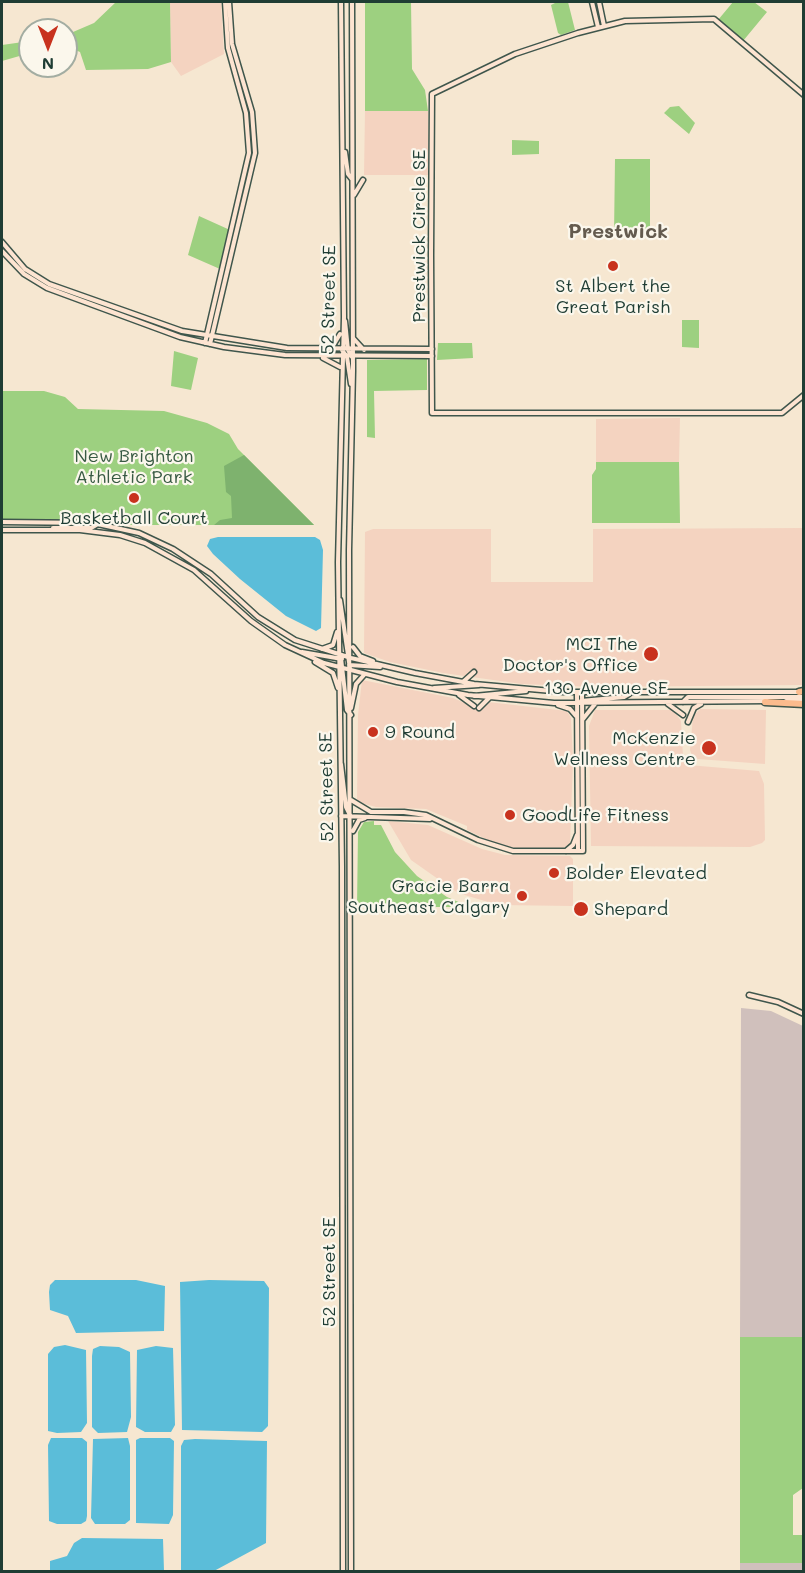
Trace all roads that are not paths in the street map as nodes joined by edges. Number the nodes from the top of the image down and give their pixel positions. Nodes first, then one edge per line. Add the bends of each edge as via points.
1 (225, 2) edge
2 (230, 2) edge
3 (341, 2) edge
4 (350, 2) edge
5 (592, 2) edge
6 (599, 2) edge
7 (604, 26) junction
8 (598, 27) junction
9 (804, 95) edge
10 (343, 140) junction
11 (342, 179) junction
12 (352, 179) junction
13 (363, 180) dead end
14 (352, 198) junction
15 (2, 242) edge
16 (2, 252) edge
17 (344, 317) junction
18 (342, 328) junction
19 (209, 336) junction
20 (353, 337) junction
21 (208, 344) junction
22 (331, 349) junction
23 (432, 349) junction
24 (342, 350) junction
25 (350, 350) junction
26 (365, 350) junction
27 (432, 356) junction
28 (320, 357) junction
29 (345, 357) junction
30 (353, 357) junction
31 (362, 357) junction
32 (341, 369) junction
33 (353, 371) junction
34 (352, 391) junction
35 (804, 395) edge
36 (2, 522) edge
37 (98, 524) junction
38 (2, 530) edge
39 (42, 530) junction
40 (111, 533) junction
41 (339, 593) junction
42 (338, 628) junction
43 (273, 638) junction
44 (351, 645) junction
45 (318, 649) junction
46 (295, 650) junction
47 (344, 662) junction
48 (385, 666) junction
49 (351, 670) junction
50 (474, 672) dead end
51 (366, 675) junction
52 (462, 682) junction
53 (480, 684) junction
54 (429, 688) junction
55 (531, 690) junction
56 (579, 693) junction
57 (629, 693) junction
58 (455, 694) junction
59 (474, 696) junction
60 (803, 696) edge
61 (489, 698) junction
62 (340, 700) junction
63 (683, 702) junction
64 (705, 702) junction
65 (765, 702) joint
66 (554, 703) junction
67 (580, 703) junction
68 (664, 703) junction
69 (595, 704) junction
70 (351, 709) junction
71 (683, 715) dead end
72 (351, 716) junction
73 (576, 716) junction
74 (688, 722) dead end
75 (581, 723) junction
76 (340, 761) junction
77 (351, 800) junction
78 (370, 814) junction
79 (341, 816) junction
80 (351, 816) junction
81 (578, 831) junction
82 (351, 837) junction
83 (565, 851) junction
84 (580, 851) junction
85 (749, 995) dead end
86 (804, 1014) edge
87 (344, 1572) edge
88 (351, 1572) edge

1 - 19 main road via 228,48 246,113 249,153
2 - 19 main road via 232,44 252,112 255,153
3 - 10 main road, 52 Street SE
4 - 12 main road, 52 Street SE
5 - 8 main road
6 - 7 main road
7 - 8 main road, Prestwick Circle SE
7 - 9 main road, Prestwick Circle SE via 638,20 714,20
8 - 23 main road, Prestwick Circle SE via 515,54 432,94
10 - 11 main road, 52 Street SE
10 - 12 main road
11 - 12 main road
11 - 17 main road, 52 Street SE
12 - 14 main road, 52 Street SE
13 - 14 main road
14 - 20 main road, 52 Street SE
15 - 19 main road via 25,269 56,287 160,325
16 - 21 main road via 24,274 60,294
17 - 18 main road, 52 Street SE
17 - 25 main road
18 - 22 main road
18 - 24 main road, 52 Street SE
19 - 21 main road
19 - 22 main road via 287,348
20 - 25 main road, 52 Street SE
20 - 26 main road
21 - 28 main road
22 - 24 main road
23 - 26 main road
23 - 27 main road, Prestwick Circle SE
24 - 25 main road
24 - 29 main road, 52 Street SE
25 - 26 main road
25 - 30 main road
27 - 31 main road
27 - 35 main road, Prestwick Circle SE via 432,413 782,413
28 - 29 main road
28 - 32 main road
29 - 30 main road
29 - 32 main road, 52 Street SE
29 - 34 main road
30 - 31 main road
30 - 33 main road, 52 Street SE
31 - 33 main road
32 - 41 main road, 52 Street SE
33 - 34 main road, 52 Street SE
34 - 44 main road, 52 Street SE
36 - 37 main road, 130 Avenue SE
37 - 39 main road via 91,528
37 - 40 main road
37 - 45 main road, 130 Avenue SE via 139,533 173,549 211,574 258,617
38 - 39 main road, 130 Avenue SE
39 - 40 main road, 130 Avenue SE
40 - 43 main road, 130 Avenue SE via 145,543 175,558
41 - 42 main road, 52 Street SE
41 - 47 main road
42 - 45 main road via 331,646
42 - 47 main road, 52 Street SE
43 - 46 main road, 130 Avenue SE
43 - 62 main road via 333,673
44 - 47 main road, 52 Street SE
44 - 48 main road via 360,656
45 - 47 main road, 130 Avenue SE
46 - 47 main road
46 - 47 main road, 130 Avenue SE via 316,661
47 - 48 main road, 130 Avenue SE
47 - 49 main road, 130 Avenue SE
47 - 62 main road, 52 Street SE
47 - 72 main road via 347,710
48 - 52 main road, 130 Avenue SE
49 - 51 main road, 130 Avenue SE
49 - 70 main road, 52 Street SE
50 - 52 main road
51 - 54 main road, 130 Avenue SE
51 - 70 main road via 356,684
52 - 53 main road, 130 Avenue SE
53 - 54 main road
53 - 55 main road, 130 Avenue SE
54 - 58 main road, 130 Avenue SE
55 - 56 main road, 130 Avenue SE
55 - 59 main road
56 - 57 main road, 130 Avenue SE
56 - 67 main road
57 - 60 main road, 130 Avenue SE
57 - 67 main road
58 - 59 main road, 130 Avenue SE
58 - 61 main road via 476,707
59 - 61 main road, 130 Avenue SE
60 - 63 main road via 688,698
60 - 65 highway
61 - 66 main road, 130 Avenue SE
62 - 76 main road, 52 Street SE
63 - 64 main road, 130 Avenue SE
63 - 68 main road, 130 Avenue SE
64 - 65 main road, 130 Avenue SE
64 - 74 main road via 694,708
66 - 67 main road, 130 Avenue SE
66 - 73 main road
67 - 69 main road, 130 Avenue SE
67 - 73 main road
67 - 75 main road
68 - 69 main road, 130 Avenue SE
68 - 71 main road
69 - 75 main road
70 - 72 main road, 52 Street SE
72 - 77 main road, 52 Street SE
73 - 81 main road
75 - 84 main road
76 - 79 main road, 52 Street SE
76 - 80 main road via 346,807
77 - 78 main road
77 - 80 main road, 52 Street SE
78 - 80 main road
78 - 82 main road via 358,820
78 - 83 main road via 416,813 494,846 518,851
79 - 80 main road
79 - 87 main road, 52 Street SE
80 - 82 main road, 52 Street SE
81 - 83 main road via 573,845
81 - 84 main road
82 - 88 main road, 52 Street SE
83 - 84 main road
85 - 86 main road

